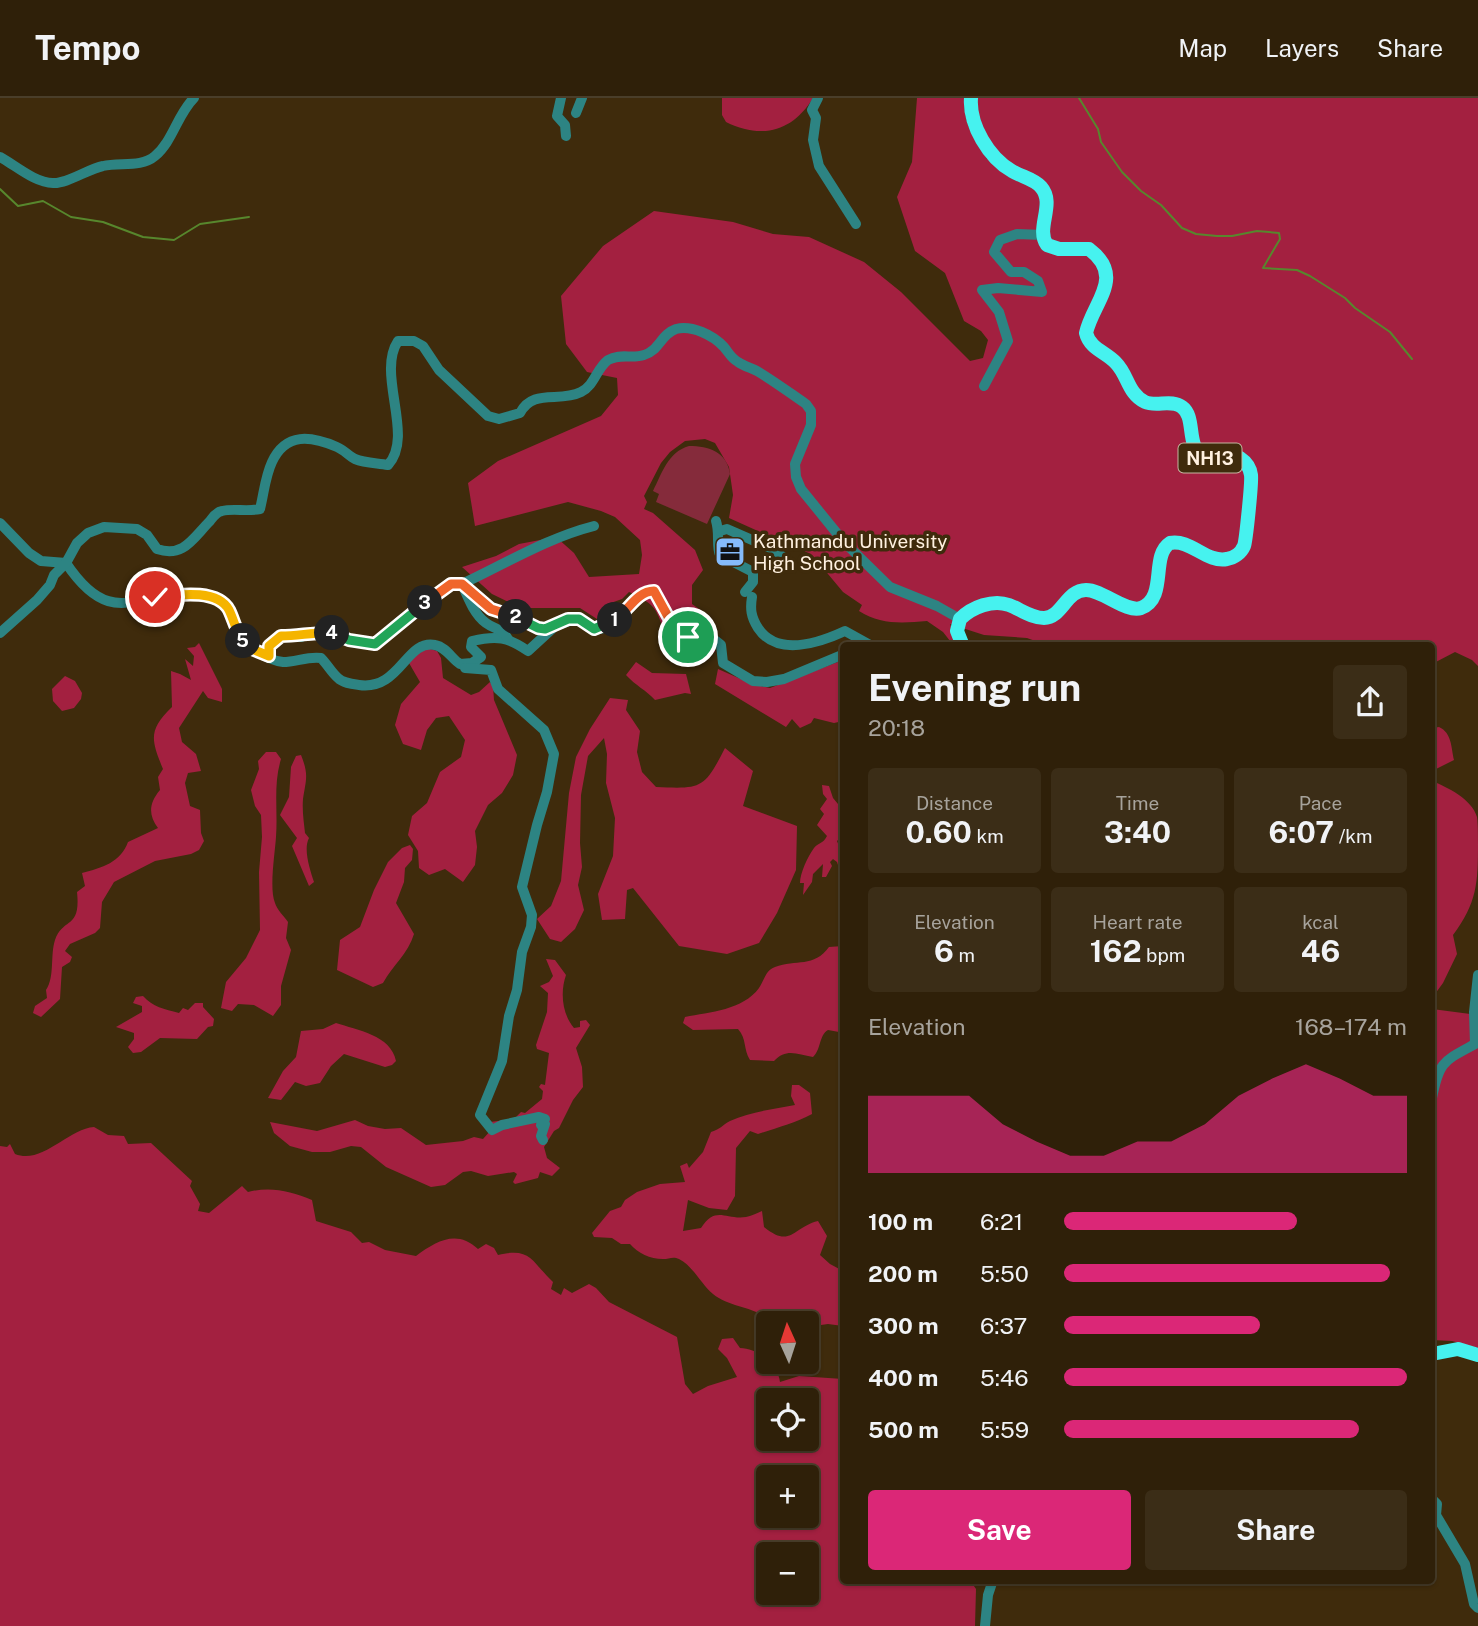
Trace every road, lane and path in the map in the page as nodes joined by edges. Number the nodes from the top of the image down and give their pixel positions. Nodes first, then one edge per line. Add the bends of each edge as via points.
1 (194, 98) edge
2 (561, 98) edge
3 (582, 98) edge
4 (818, 98) edge
5 (971, 98) edge
6 (576, 113) dead end
7 (566, 136) dead end
8 (0, 156) edge
9 (856, 223) dead end
10 (1043, 235) junction
11 (984, 386) dead end
12 (0, 523) edge
13 (594, 526) dead end
14 (66, 564) junction
15 (784, 568) dead end
16 (462, 584) junction
17 (960, 619) junction
18 (562, 622) junction
19 (0, 633) edge
20 (508, 639) junction
21 (865, 642) edge
22 (961, 642) edge
23 (269, 656) junction
24 (840, 656) edge
25 (460, 664) junction
26 (1478, 975) edge
27 (1435, 1082) edge
28 (543, 1140) dead end
29 (1435, 1353) edge
30 (1478, 1355) edge
31 (1435, 1502) edge
32 (992, 1584) edge
33 (1478, 1608) edge
34 (985, 1626) edge

1 - 8 street via 150,160 104,165 52,183
2 - 7 street via 557,116 565,125
3 - 6 street
4 - 9 street via 813,110 813,139 819,166
5 - 10 highway via 974,120 992,155 1046,194
10 - 11 street via 1017,234 1000,240 994,252 1011,272 1024,272 1038,281 1042,292 982,290 999,312 1008,341
10 - 17 highway, NH13 via 1053,248 1084,248 1101,260 1105,291 1087,329 1088,339 1117,363 1133,394 1150,403 1183,407 1195,446 1205,458 1245,461 1251,477 1247,537 1238,554 1227,559 1181,542 1165,546 1155,593 1142,608 1088,590 1073,593 1047,618 998,603 974,608
12 - 14 street via 41,561
13 - 16 street
14 - 17 street via 77,543 104,527 137,530 157,549 173,552 194,539 222,511 260,509 273,459 287,443 300,437 388,465 399,441 392,374 398,341 423,346 439,370 488,416 499,419 520,413 532,399 582,392 611,359 645,355 666,333 679,328 712,336 738,362 789,392 811,411 807,440 795,464 801,489 844,542 890,587
14 - 19 street via 37,600
14 - 23 street via 76,579 112,604 191,593 222,601 240,639
15 - 21 street via 785,559 775,550 718,526 720,555 753,572 750,608 765,638 776,644 825,640 845,631
16 - 18 street via 491,609 538,628
16 - 20 street via 480,616
16 - 23 street via 451,584 375,644 315,632 281,636 269,646
17 - 22 highway via 957,631
18 - 20 street via 528,652
18 - 24 street via 579,619 590,628 600,628 619,618 650,590 671,622 688,637 716,641 723,663 753,681 784,678
20 - 25 street via 472,641 471,647 481,657
23 - 25 street via 286,662 321,658 340,680 363,685 392,676 425,644 444,649
25 - 28 street via 491,670 498,688 544,730 554,754 522,887 532,915 531,927 522,952 502,1061 480,1115 492,1130 545,1119
26 - 27 street via 1475,1044 1444,1062
29 - 30 highway via 1458,1349
31 - 33 street via 1436,1515 1465,1564
32 - 34 street

